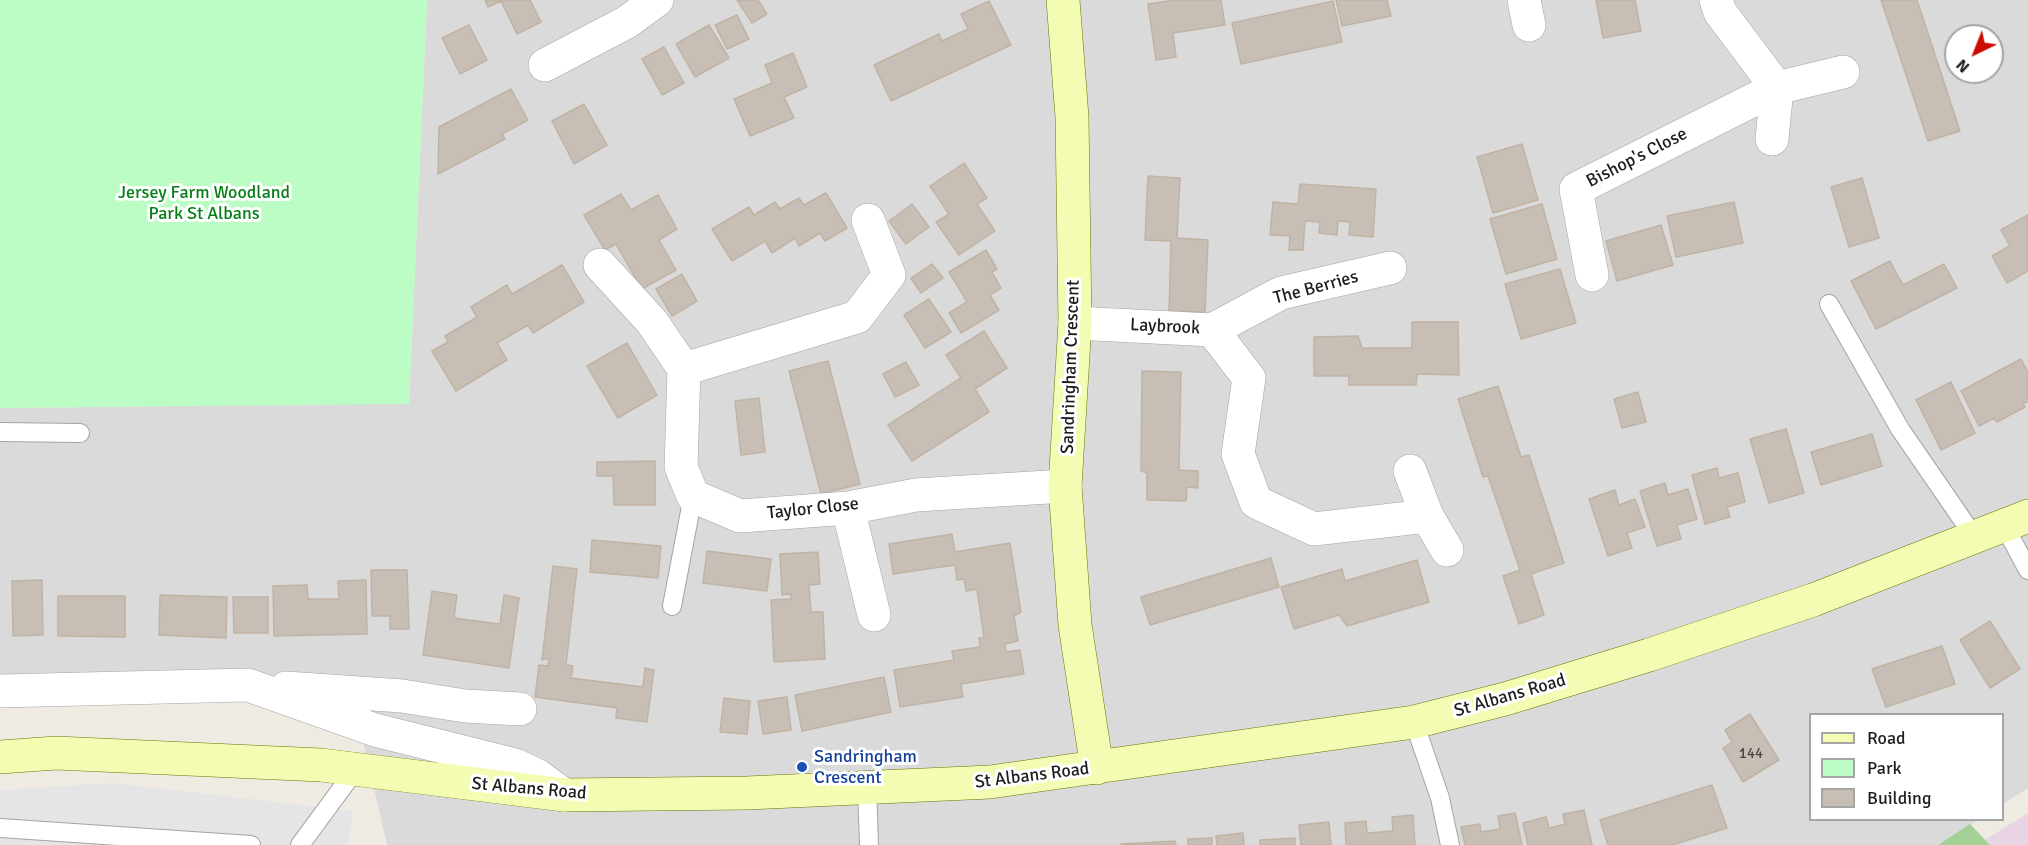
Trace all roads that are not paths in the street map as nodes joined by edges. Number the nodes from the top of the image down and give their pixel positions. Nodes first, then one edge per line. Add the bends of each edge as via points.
1 (657, 0) edge
2 (1062, 0) edge
3 (1716, 0) edge
4 (544, 65) dead end
5 (1843, 72) dead end
6 (1777, 88) junction
7 (1772, 139) dead end
8 (868, 220) dead end
9 (600, 265) dead end
10 (1390, 268) dead end
11 (1592, 275) dead end
12 (1829, 304) dead end
13 (1075, 323) junction
14 (1212, 330) junction
15 (684, 369) junction
16 (0, 432) edge
17 (80, 433) dead end
18 (1410, 471) dead end
19 (1065, 486) junction
20 (693, 496) junction
21 (848, 508) junction
22 (1427, 516) junction
23 (2003, 527) edge
24 (1447, 550) dead end
25 (2028, 570) edge
26 (672, 606) dead end
27 (874, 615) dead end
28 (248, 685) junction
29 (0, 691) edge
30 (520, 709) dead end
31 (1414, 722) junction
32 (0, 757) edge
33 (1097, 768) junction
34 (356, 770) junction
35 (867, 788) junction
36 (564, 795) junction
37 (0, 828) edge
38 (251, 845) edge
39 (300, 845) edge
40 (868, 845) edge
41 (1450, 845) edge

1 - 4 street via 627,22
2 - 13 main road, Sandringham Crescent via 1072,117
3 - 6 street via 1720,12
5 - 6 street, Bishop's Close
6 - 7 street
6 - 11 street, Bishop's Close via 1576,189
8 - 15 street via 889,275 856,317
9 - 15 street via 652,322
10 - 14 street, The Berries via 1281,293
12 - 23 lane via 1905,437
13 - 14 street, Laybrook
13 - 19 main road, Sandringham Crescent
14 - 22 street, Laybrook via 1249,378 1238,454 1256,502 1314,529
15 - 20 street via 681,467
16 - 17 lane
18 - 22 street
19 - 21 street, Taylor Close via 916,495
19 - 33 main road, Sandringham Crescent via 1075,625
20 - 21 street, Taylor Close via 740,516
20 - 26 lane
21 - 27 street
22 - 24 street
23 - 25 lane
23 - 31 main road, St Albans Road via 1813,600 1649,655
28 - 29 street
28 - 30 street
28 - 36 street via 375,730 515,765
31 - 33 main road, St Albans Road
31 - 41 lane via 1440,798
32 - 34 main road, St Albans Road via 56,753 321,765
33 - 35 main road, St Albans Road via 990,782
34 - 36 main road, St Albans Road
34 - 39 lane
35 - 36 main road, St Albans Road
35 - 40 lane
37 - 38 lane

